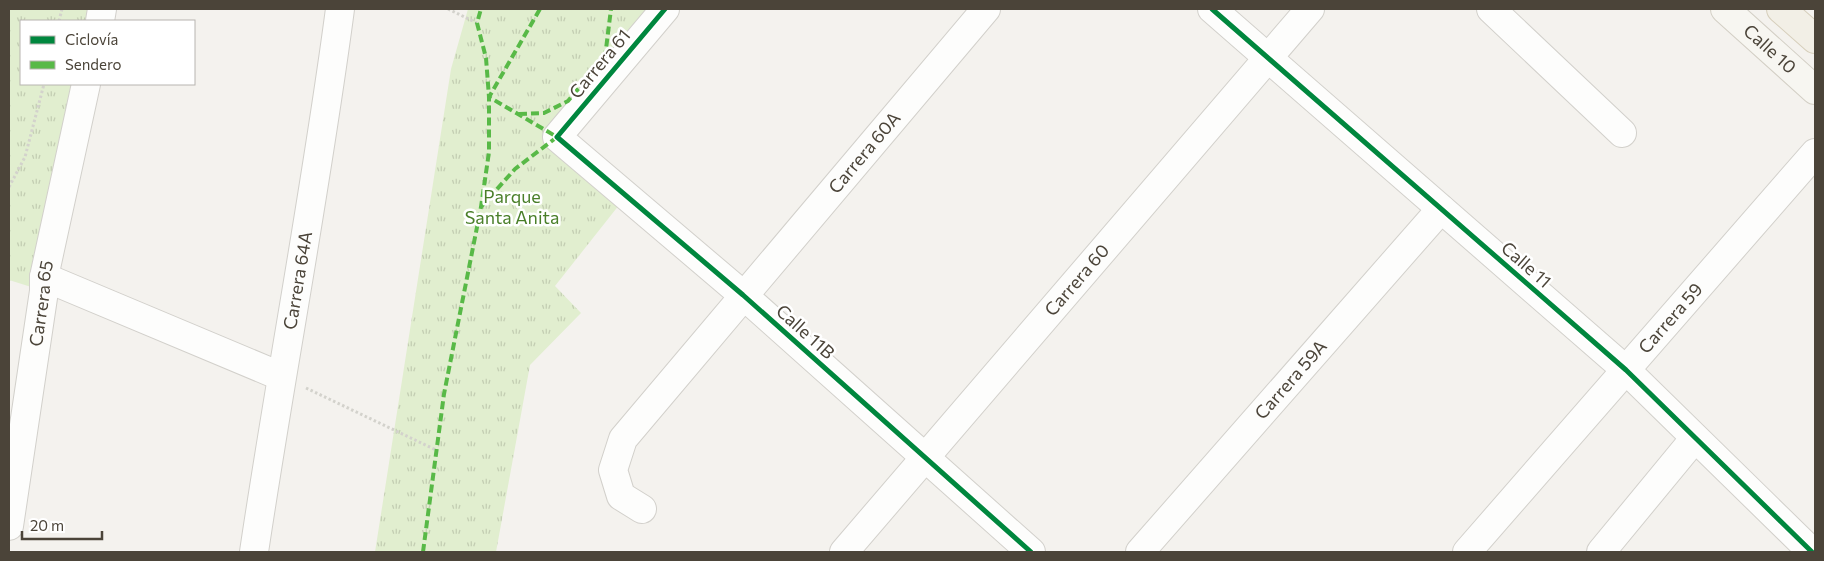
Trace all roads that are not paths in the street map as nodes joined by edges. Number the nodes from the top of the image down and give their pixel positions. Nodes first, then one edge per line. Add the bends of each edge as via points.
1 (340, 9) edge
2 (665, 9) edge
3 (986, 9) edge
4 (1212, 9) edge
5 (1310, 9) edge
6 (1491, 9) edge
7 (1725, 9) edge
8 (1781, 9) edge
9 (1815, 39) edge
10 (1268, 58) junction
11 (86, 85) edge
12 (1815, 90) edge
13 (1622, 133) dead end
14 (557, 137) joint
15 (1815, 153) edge
16 (1441, 209) junction
17 (44, 277) junction
18 (742, 296) junction
19 (1626, 370) junction
20 (280, 376) junction
21 (1696, 438) junction
22 (925, 458) junction
23 (642, 508) dead end
24 (9, 526) edge
25 (254, 552) edge
26 (844, 552) edge
27 (1031, 552) edge
28 (1140, 552) edge
29 (1467, 552) edge
30 (1601, 552) edge
31 (1812, 552) edge

1 - 20 street, Carrera 64A via 324,131
2 - 14 street, Carrera 61
3 - 18 street, Carrera 60A
4 - 10 street, Calle 11
5 - 10 street, Carrera 60
6 - 13 street
7 - 12 street, Calle 10
8 - 9 main road
10 - 16 street, Calle 11
10 - 22 street, Carrera 60
11 - 17 street, Carrera 65
14 - 18 street, Calle 11B
15 - 19 street, Carrera 59
16 - 19 street, Calle 11
16 - 28 street, Carrera 59A
17 - 20 street
17 - 24 street, Carrera 65
18 - 22 street, Calle 11B
18 - 23 street, Carrera 60A via 623,439 613,470 621,496
19 - 21 street, Calle 11
19 - 29 street, Carrera 59
20 - 25 street, Carrera 64A
21 - 30 street
21 - 31 street, Calle 11
22 - 26 street, Carrera 60
22 - 27 street, Calle 11B

